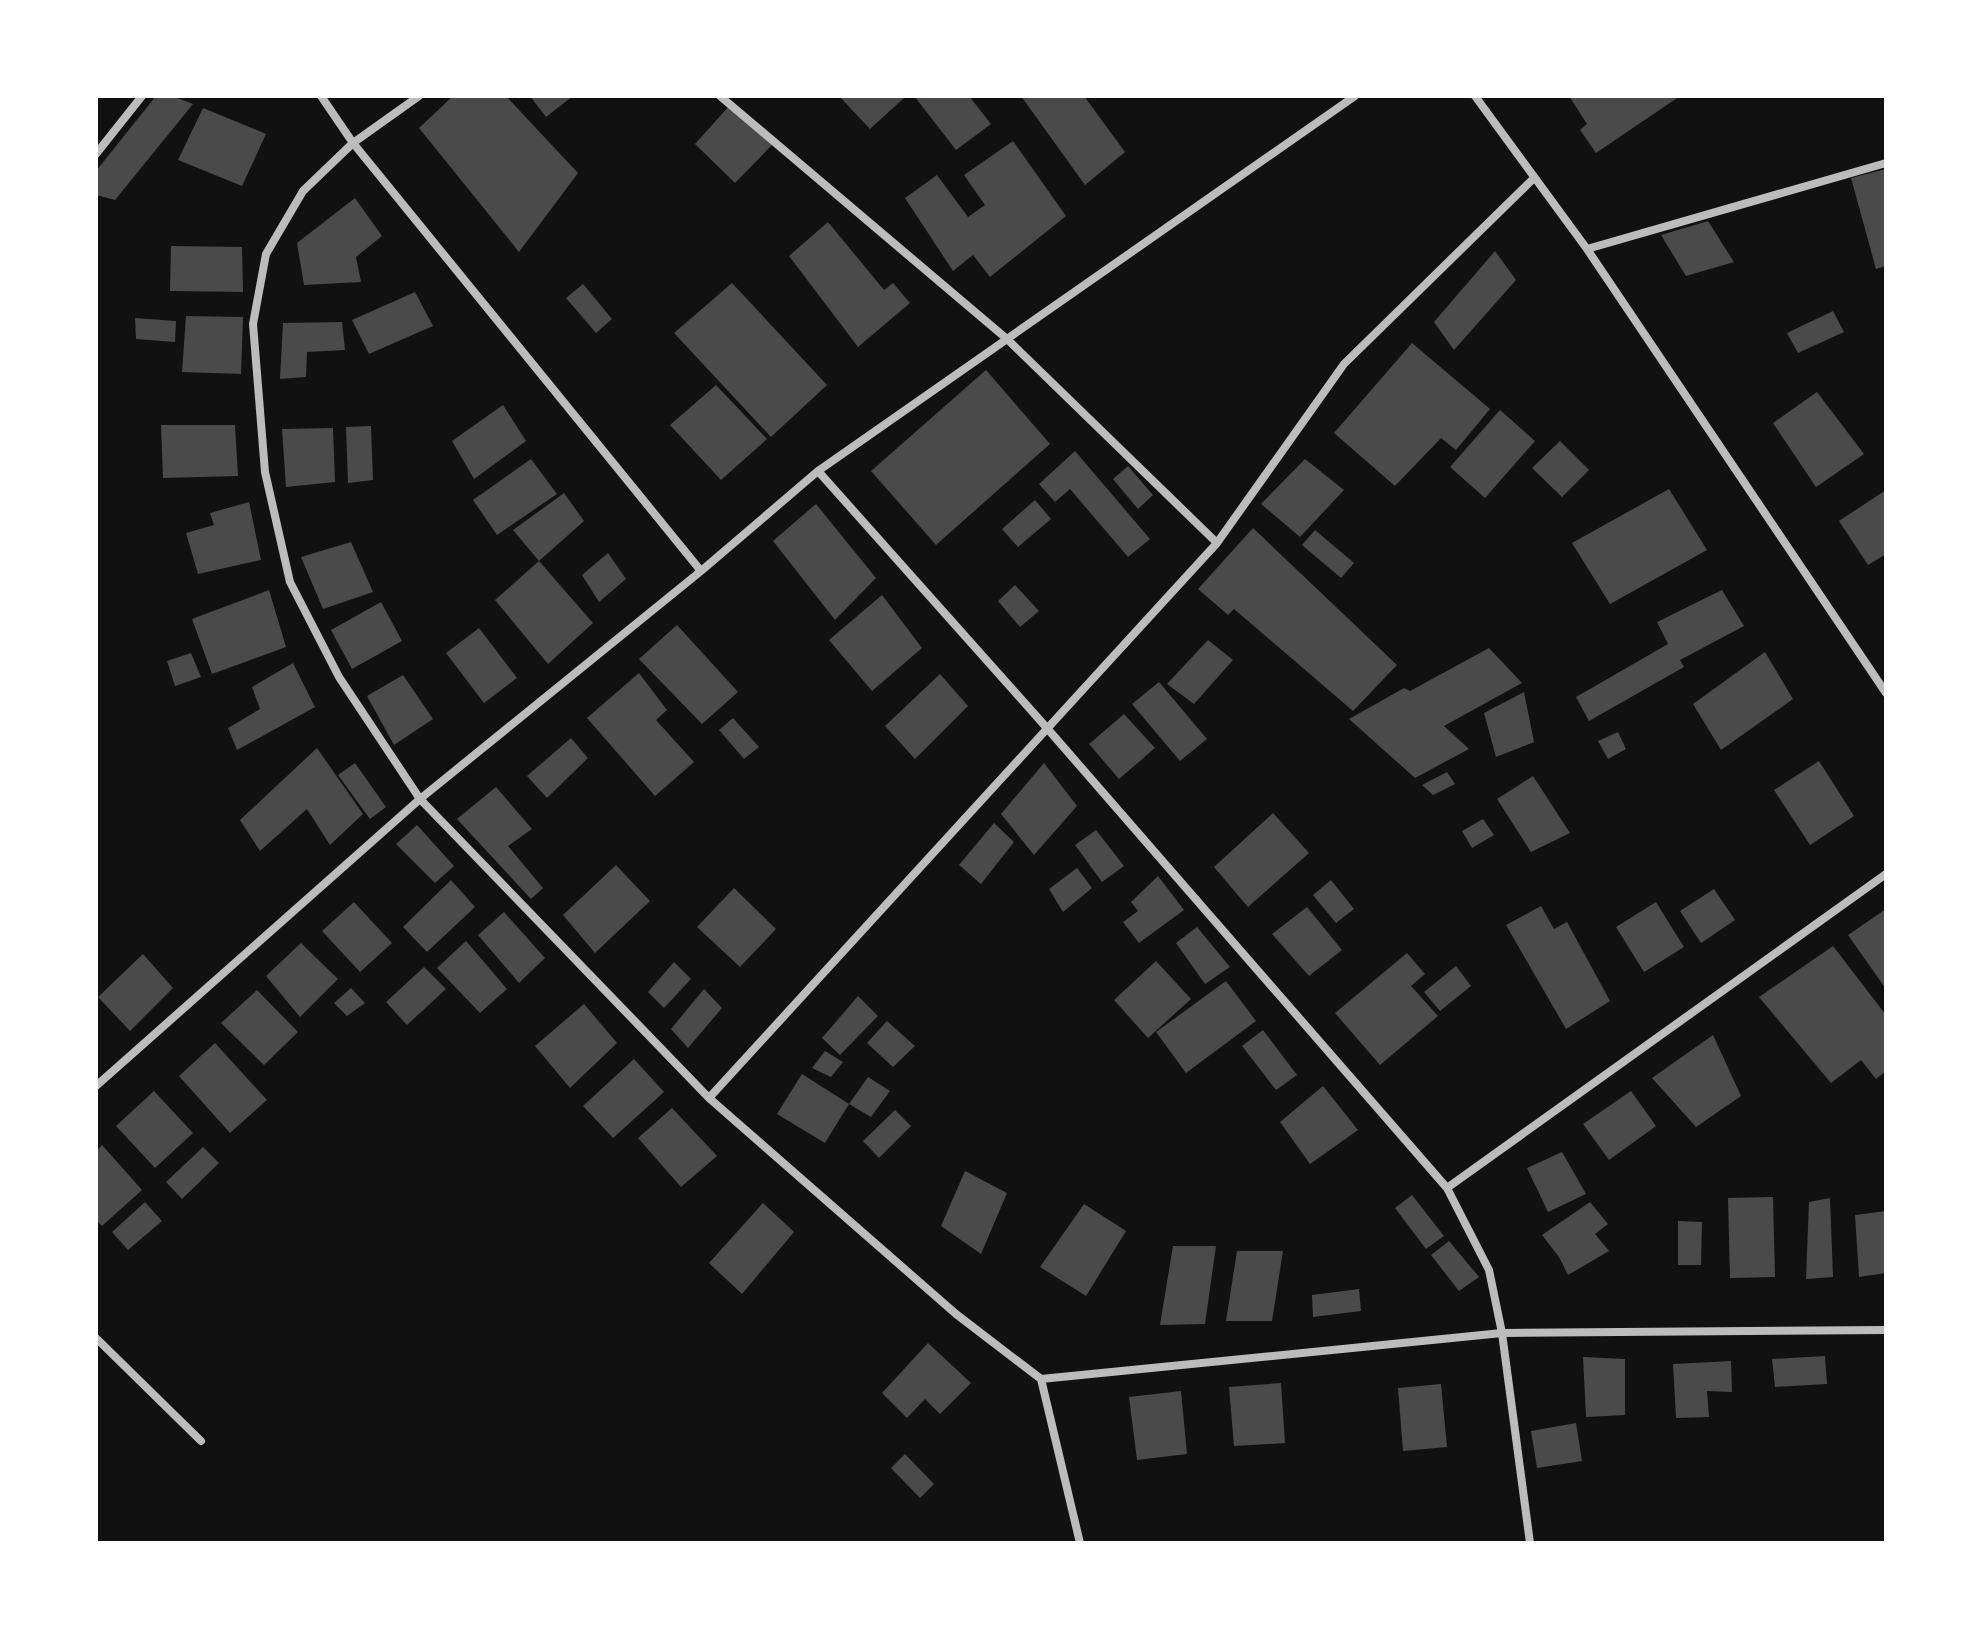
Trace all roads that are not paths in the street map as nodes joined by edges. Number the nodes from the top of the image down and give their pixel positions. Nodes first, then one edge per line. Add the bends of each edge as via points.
1 (142, 96) edge
2 (321, 96) edge
3 (419, 96) edge
4 (720, 96) edge
5 (1355, 96) edge
6 (1475, 96) edge
7 (353, 143) junction
8 (96, 154) edge
9 (1886, 163) edge
10 (1534, 178) junction
11 (1587, 249) junction
12 (1007, 339) junction
13 (818, 471) junction
14 (1217, 543) junction
15 (701, 571) junction
16 (1886, 693) edge
17 (1046, 727) junction
18 (420, 799) junction
19 (1886, 874) edge
20 (96, 1086) edge
21 (709, 1098) junction
22 (1447, 1188) junction
23 (1886, 1330) edge
24 (1502, 1333) junction
25 (96, 1338) edge
26 (1041, 1379) junction
27 (201, 1441) dead end
28 (1080, 1543) edge
29 (1530, 1543) edge

1 - 8 street
2 - 7 street
3 - 7 street
4 - 12 street
5 - 12 street
6 - 10 street
7 - 15 street
7 - 18 street via 303,191 266,254 253,324 265,472 290,582 339,677
9 - 11 street
10 - 11 street
10 - 14 street via 1344,364
11 - 16 street
12 - 13 street
12 - 14 street
13 - 15 street
13 - 17 street
14 - 17 street
15 - 18 street
17 - 21 street
17 - 22 street
18 - 20 street
18 - 21 street
19 - 22 street
21 - 26 street via 956,1314
22 - 24 street via 1489,1270
23 - 24 street
24 - 26 street
24 - 29 street
25 - 27 street
26 - 28 street

